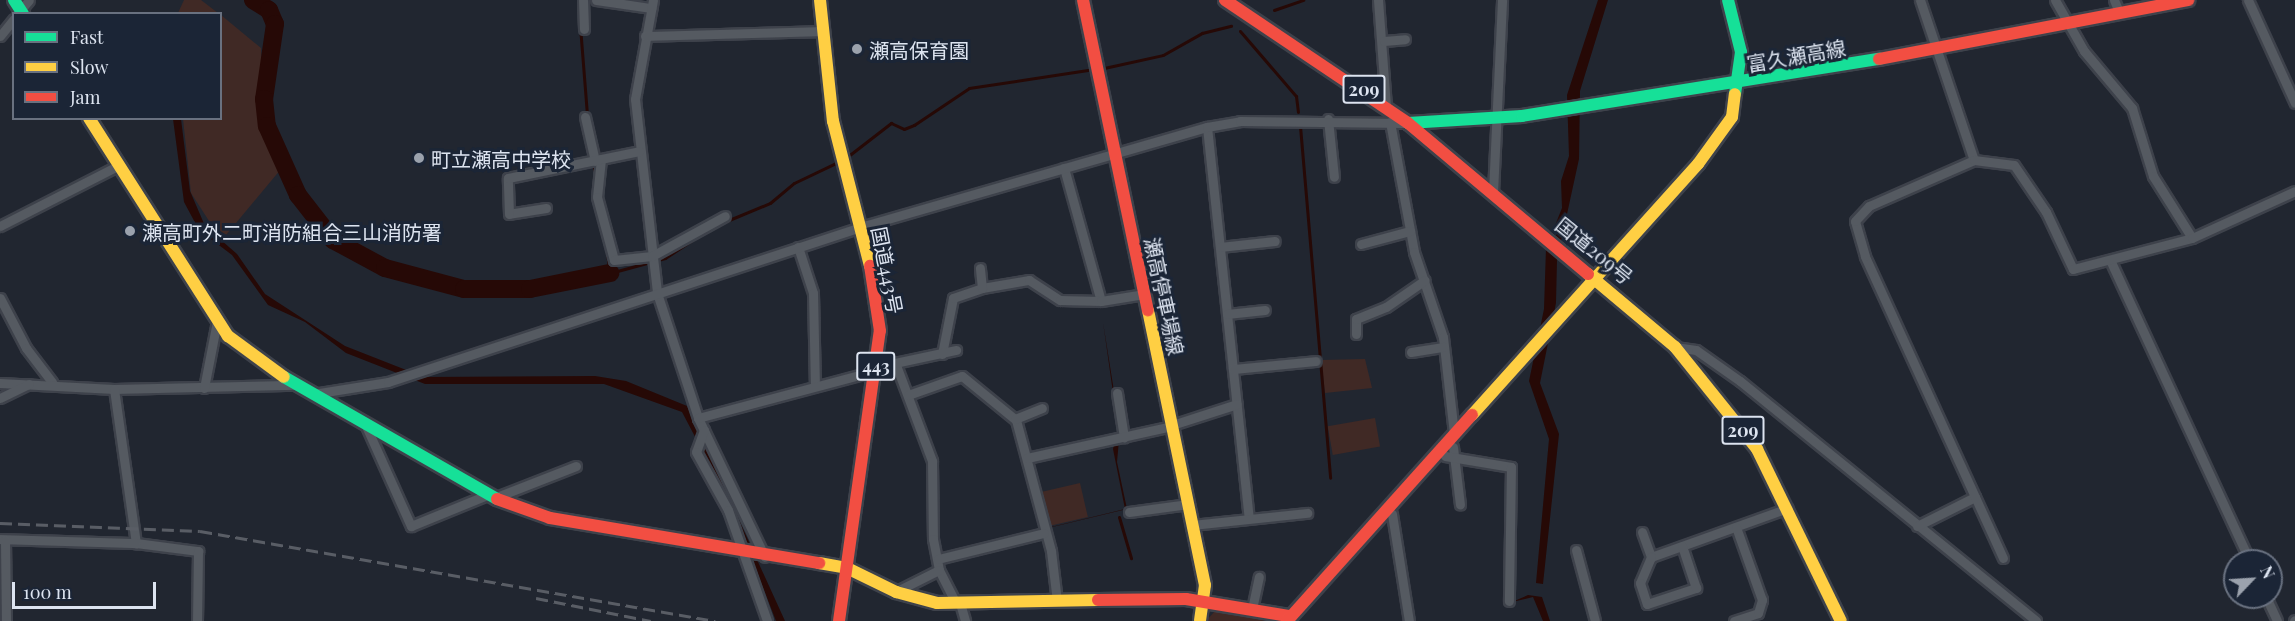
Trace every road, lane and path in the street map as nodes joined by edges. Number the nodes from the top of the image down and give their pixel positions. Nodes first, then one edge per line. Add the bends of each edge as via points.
1 (584, 0) edge
2 (596, 0) edge
3 (820, 0) edge
4 (1083, 0) edge
5 (1225, 0) edge
6 (1378, 0) edge
7 (1502, 0) edge
8 (1728, 0) edge
9 (1920, 0) edge
10 (2055, 0) edge
11 (2114, 0) edge
12 (2188, 0) edge
13 (2248, 0) edge
14 (652, 4) edge
15 (2119, 12) junction
16 (12, 20) edge
17 (2071, 22) junction
18 (584, 29) dead end
19 (821, 31) junction
20 (0, 36) edge
21 (645, 36) junction
22 (1405, 39) dead end
23 (1384, 41) junction
24 (1935, 46) junction
25 (1740, 85) junction
26 (2295, 104) edge
27 (1386, 106) junction
28 (585, 117) dead end
29 (1496, 118) junction
30 (1328, 119) junction
31 (90, 120) edge
32 (1390, 122) junction
33 (1408, 123) junction
34 (1207, 127) junction
35 (639, 151) junction
36 (1115, 153) junction
37 (598, 160) junction
38 (1974, 160) junction
39 (118, 165) junction
40 (1064, 168) junction
41 (1334, 177) dead end
42 (2295, 191) edge
43 (1493, 192) junction
44 (546, 208) dead end
45 (725, 216) dead end
46 (0, 226) edge
47 (860, 227) junction
48 (1410, 231) junction
49 (2192, 238) junction
50 (1275, 241) dead end
51 (1361, 244) dead end
52 (798, 247) junction
53 (1220, 247) junction
54 (652, 256) junction
55 (2111, 262) junction
56 (980, 268) dead end
57 (1595, 276) junction
58 (1425, 280) junction
59 (982, 288) junction
60 (657, 293) junction
61 (1144, 294) junction
62 (0, 298) edge
63 (1101, 301) junction
64 (1265, 310) dead end
65 (1227, 314) junction
66 (217, 321) junction
67 (1356, 334) dead end
68 (1444, 347) junction
69 (1675, 347) junction
70 (956, 350) dead end
71 (1411, 352) dead end
72 (942, 354) junction
73 (1316, 361) dead end
74 (896, 365) junction
75 (876, 369) junction
76 (1233, 369) junction
77 (31, 382) junction
78 (52, 382) junction
79 (0, 383) edge
80 (296, 385) junction
81 (815, 386) junction
82 (204, 388) junction
83 (114, 389) junction
84 (1117, 393) dead end
85 (314, 394) junction
86 (908, 395) junction
87 (0, 398) edge
88 (1237, 404) junction
89 (1042, 408) dead end
90 (698, 418) junction
91 (1015, 419) junction
92 (366, 426) junction
93 (1172, 426) junction
94 (704, 430) junction
95 (1454, 434) junction
96 (1124, 437) junction
97 (1028, 458) junction
98 (576, 466) dead end
99 (490, 496) junction
100 (1975, 497) junction
101 (1188, 504) junction
102 (1460, 505) dead end
103 (1789, 508) junction
104 (1129, 512) dead end
105 (1306, 513) dead end
106 (1392, 514) dead end
107 (1249, 517) junction
108 (1192, 525) junction
109 (1917, 526) junction
110 (1736, 527) junction
111 (1642, 532) dead end
112 (1044, 533) junction
113 (2, 539) edge
114 (136, 543) junction
115 (1682, 546) junction
116 (2244, 549) edge
117 (1576, 550) dead end
118 (743, 553) junction
119 (765, 557) junction
120 (1651, 557) junction
121 (2003, 558) dead end
122 (938, 559) junction
123 (848, 568) junction
124 (939, 570) junction
125 (1259, 577) dead end
126 (896, 592) junction
127 (1204, 600) junction
128 (1509, 601) dead end
129 (1057, 602) junction
130 (958, 603) junction
131 (1252, 609) junction
132 (1288, 619) edge
133 (6, 621) edge
134 (197, 621) edge
135 (767, 621) edge
136 (839, 621) edge
137 (964, 621) edge
138 (1200, 621) edge
139 (1409, 621) edge
140 (1595, 621) edge
141 (1734, 621) edge
142 (1841, 621) edge
143 (2036, 621) edge

1 - 18 street
2 - 14 street
3 - 19 main road, 国道443号 / 443
4 - 36 main road, 瀬高停車場線
5 - 27 main road, 国道209号 / 209
6 - 23 street
7 - 29 street
8 - 25 main road via 1741,52
9 - 24 street
10 - 17 street
11 - 15 street
12 - 15 main road, 富久瀬高線
13 - 26 street
14 - 21 street
15 - 17 main road, 富久瀬高線
16 - 20 street
17 - 24 main road, 富久瀬高線
17 - 49 street via 2084,51 2132,108 2153,176
19 - 21 street
19 - 47 main road, 国道443号 / 443 via 843,160
21 - 35 street via 635,99
22 - 23 street
23 - 27 street
24 - 25 main road, 富久瀬高線
24 - 38 street
25 - 29 main road, 富久瀬高線
25 - 57 main road via 1732,117 1698,164
27 - 33 main road, 国道209号 / 209
28 - 37 street
29 - 33 main road, 富久瀬高線
29 - 43 street
30 - 32 street
30 - 34 street via 1240,121
30 - 41 street
31 - 39 main road
32 - 33 street
32 - 48 street
33 - 43 main road, 国道209号 / 209
34 - 36 street
34 - 53 street
35 - 37 street
35 - 54 street
36 - 40 street
36 - 61 main road, 瀬高停車場線
37 - 44 street via 508,178 509,214
37 - 54 street via 597,197 611,257
38 - 55 street via 2014,165 2046,212 2073,269
38 - 100 street via 1869,206 1855,221 1865,256
39 - 46 street
39 - 66 main road
40 - 47 street
40 - 63 street
42 - 49 street
43 - 57 main road, 国道209号 / 209
45 - 54 street
47 - 52 street
47 - 75 main road, 国道443号 / 443 via 878,298
48 - 51 street
48 - 58 street
49 - 55 street
50 - 53 street
52 - 60 street
52 - 81 street via 813,293 809,302
53 - 65 street
54 - 60 street
55 - 116 street
56 - 59 street
57 - 69 main road, 国道209号 / 209
57 - 95 main road
58 - 67 street via 1386,308 1356,319
58 - 68 street
59 - 63 street via 1029,279 1060,300
59 - 72 street via 953,298
60 - 85 street via 388,382
60 - 90 street
61 - 63 street
61 - 93 main road, 瀬高停車場線
62 - 78 street via 26,348
64 - 65 street
65 - 76 street
66 - 80 main road via 250,356
66 - 82 street
68 - 71 street
68 - 95 street
69 - 103 main road, 国道209号 / 209 via 1750,440
69 - 109 street via 1696,350 1740,381
70 - 72 street
72 - 74 street
73 - 76 street
74 - 75 street
74 - 86 street
75 - 81 street
75 - 123 main road, 国道443号 / 443
76 - 88 street
77 - 78 street
77 - 79 street
77 - 87 street
78 - 83 street
80 - 82 street
80 - 85 main road
81 - 90 street
82 - 83 street
83 - 114 street
84 - 96 street
85 - 92 main road
86 - 91 street via 962,376
86 - 122 street via 932,461
88 - 93 street
88 - 107 street
89 - 91 street
90 - 94 street
91 - 97 street
92 - 99 main road
92 - 99 street via 411,526
93 - 96 street
93 - 101 main road, 瀬高停車場線
94 - 118 street via 696,452 728,510
94 - 119 street
95 - 132 main road
96 - 97 street
97 - 112 street
98 - 99 street
99 - 118 main road via 550,518
100 - 109 street
100 - 121 street
101 - 104 street
101 - 108 main road, 瀬高停車場線
102 - 128 street via 1450,453 1510,467
103 - 110 street
103 - 142 main road, 国道209号 / 209
105 - 107 street
106 - 139 street
107 - 108 street
108 - 127 main road, 瀬高停車場線
109 - 143 street
110 - 115 street
110 - 141 street via 1762,600 1758,613
111 - 120 street
112 - 122 street
112 - 129 street
113 - 114 street
113 - 133 street
114 - 134 street via 198,551
115 - 120 street
115 - 120 street via 1696,588 1647,604 1640,583
117 - 140 street
118 - 119 main road
118 - 135 street
119 - 123 main road
122 - 124 street
123 - 126 main road
123 - 136 main road, 国道443号 / 443
124 - 126 street
124 - 130 street
125 - 131 street
126 - 130 main road
127 - 129 main road
127 - 131 main road
127 - 138 main road, 瀬高停車場線
129 - 130 main road
130 - 137 street
131 - 132 main road

